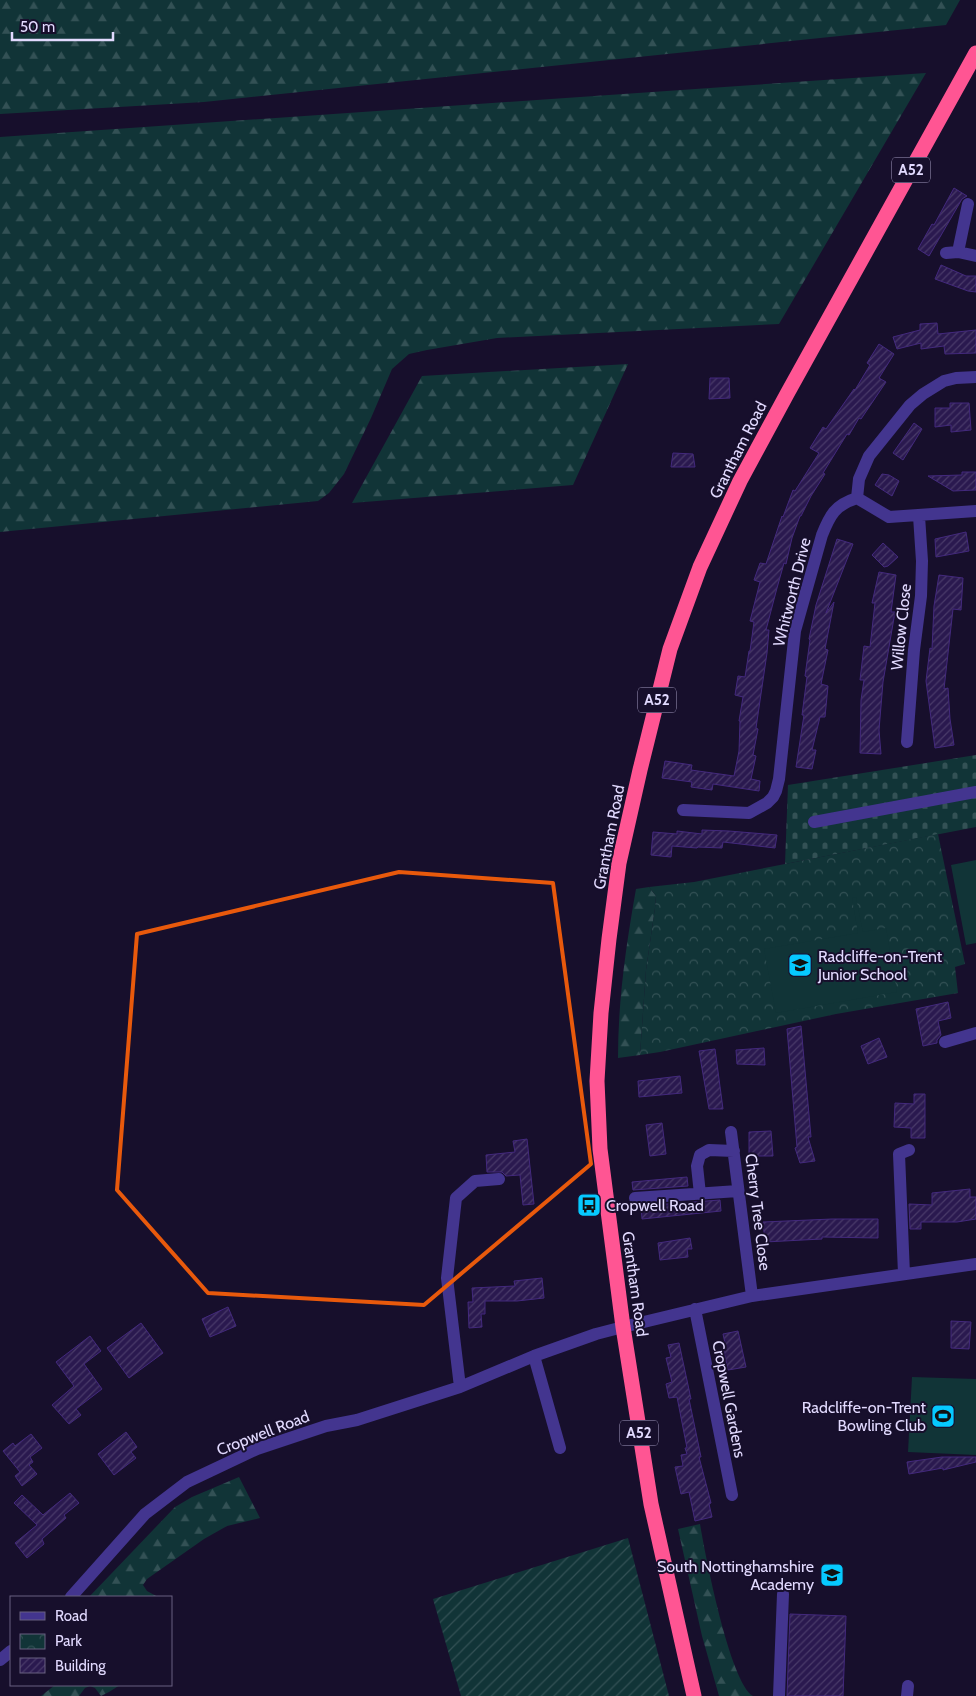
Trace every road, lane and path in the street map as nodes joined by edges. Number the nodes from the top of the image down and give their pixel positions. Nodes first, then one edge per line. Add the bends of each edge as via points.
1 (976, 53) edge
2 (968, 204) dead end
3 (976, 256) edge
4 (976, 377) edge
5 (857, 498) junction
6 (976, 511) edge
7 (919, 516) junction
8 (907, 742) dead end
9 (976, 792) edge
10 (683, 810) dead end
11 (814, 822) dead end
12 (976, 1033) edge
13 (945, 1042) dead end
14 (731, 1132) dead end
15 (908, 1150) dead end
16 (734, 1152) junction
17 (499, 1178) dead end
18 (738, 1191) junction
19 (700, 1194) junction
20 (635, 1198) dead end
21 (976, 1264) edge
22 (904, 1274) junction
23 (752, 1296) junction
24 (695, 1309) junction
25 (623, 1327) junction
26 (534, 1356) junction
27 (460, 1387) junction
28 (560, 1448) dead end
29 (732, 1495) dead end
30 (782, 1594) dead end
31 (72, 1596) edge
32 (10, 1652) edge
33 (0, 1660) edge
34 (694, 1696) edge
35 (779, 1696) edge

1 - 25 highway, Grantham Road / A52 via 740,481 700,567 670,649 619,863 601,1013 597,1081 600,1149
2 - 3 street via 952,253
4 - 5 street via 944,381 910,405 869,456 859,479
5 - 7 street via 889,517
5 - 10 street, Whitworth Drive via 838,507 828,521 801,606 776,791 767,803 749,812
6 - 7 street
7 - 8 street, Willow Close via 921,596
9 - 11 street
12 - 13 street
14 - 16 street, Cherry Tree Close
15 - 22 street via 899,1154
16 - 18 street, Cherry Tree Close
16 - 19 street via 709,1150 700,1155 697,1166
17 - 27 street via 475,1181 456,1198 447,1278
18 - 19 street
18 - 23 street, Cherry Tree Close
19 - 20 street
21 - 22 street, Cropwell Road
22 - 23 street, Cropwell Road
23 - 24 street, Cropwell Road
24 - 25 street, Cropwell Road
24 - 29 street, Cropwell Gardens
25 - 26 street, Cropwell Road
25 - 34 highway, Grantham Road / A52 via 651,1504
26 - 27 street, Cropwell Road
26 - 28 street
27 - 31 street, Cropwell Road via 266,1446 187,1482 145,1514
30 - 35 street
32 - 33 street

